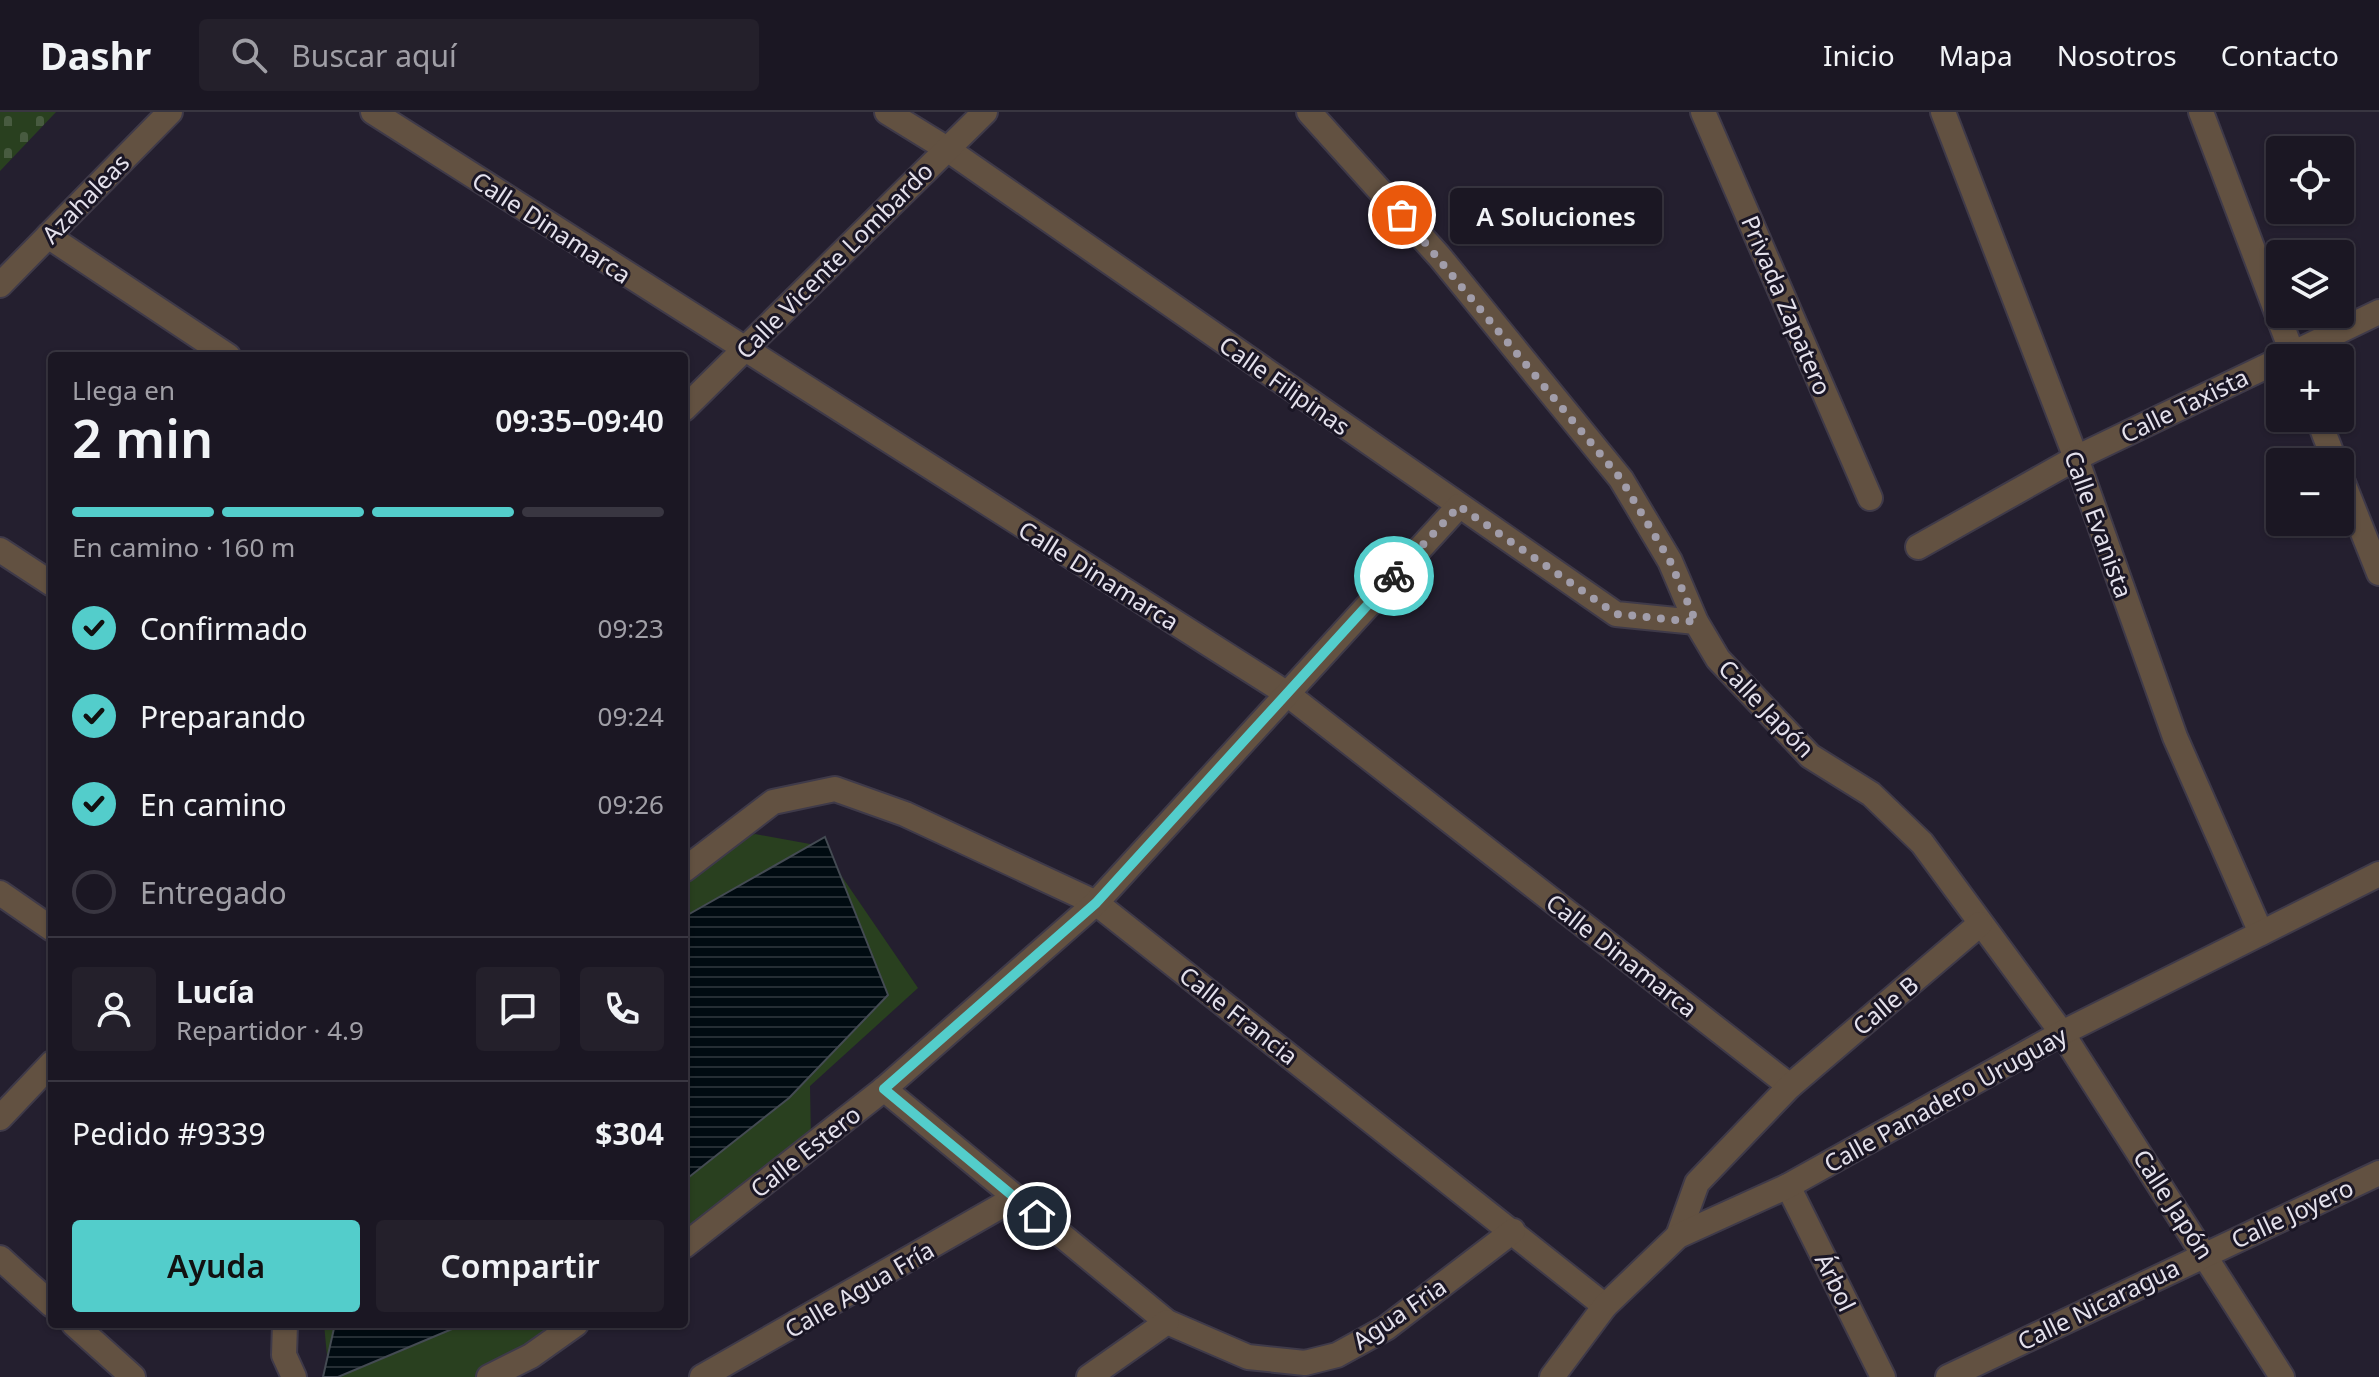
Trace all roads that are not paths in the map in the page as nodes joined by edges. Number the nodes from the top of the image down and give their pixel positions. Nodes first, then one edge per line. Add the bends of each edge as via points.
1 (170, 112) edge
2 (373, 112) edge
3 (887, 112) edge
4 (985, 112) edge
5 (1309, 112) edge
6 (1703, 112) edge
7 (1943, 112) edge
8 (2201, 112) edge
9 (947, 149) junction
10 (48, 236) junction
11 (0, 285) edge
12 (2379, 312) edge
13 (2289, 344) edge
14 (2315, 344) edge
15 (743, 350) junction
16 (222, 352) edge
17 (2266, 368) edge
18 (688, 405) edge
19 (2076, 458) junction
20 (1870, 498) dead end
21 (1459, 506) junction
22 (2354, 510) edge
23 (1918, 547) dead end
24 (0, 550) edge
25 (2379, 573) edge
26 (48, 581) edge
27 (1696, 622) junction
28 (1286, 693) junction
29 (688, 867) edge
30 (2379, 874) edge
31 (0, 893) edge
32 (1096, 903) junction
33 (1980, 924) junction
34 (48, 926) edge
35 (2261, 933) junction
36 (2062, 1033) junction
37 (48, 1067) edge
38 (1790, 1086) junction
39 (884, 1089) junction
40 (0, 1118) edge
41 (2379, 1173) edge
42 (1788, 1186) junction
43 (1015, 1198) junction
44 (1513, 1231) junction
45 (1678, 1236) junction
46 (688, 1243) edge
47 (2205, 1252) junction
48 (0, 1258) edge
49 (48, 1301) edge
50 (1605, 1306) junction
51 (1167, 1322) junction
52 (78, 1328) edge
53 (284, 1328) edge
54 (570, 1328) edge
55 (133, 1377) edge
56 (294, 1377) edge
57 (489, 1377) edge
58 (702, 1377) edge
59 (1089, 1377) edge
60 (1552, 1377) edge
61 (1883, 1377) edge
62 (1948, 1377) edge
63 (2282, 1377) edge

1 - 10 street, Azahaleas
2 - 15 street, Calle Dinamarca
3 - 9 street, Calle Filipinas
4 - 9 street, Calle Vicente Lombardo
5 - 27 street, Calle Japón via 1439,256 1621,479 1670,561
6 - 20 street, Privada Zapatero
7 - 19 street, Calle Evanista
8 - 13 street
9 - 15 street, Calle Vicente Lombardo
9 - 21 street, Calle Filipinas
10 - 11 street, Azahaleas
10 - 16 street
12 - 14 street, Calle Taxista
15 - 18 street, Calle Vicente Lombardo
15 - 28 street, Calle Dinamarca
17 - 19 street, Calle Taxista
19 - 23 street, Calle Taxista
19 - 35 street, Calle Evanista via 2175,737
21 - 27 street, Calle Filipinas via 1616,614
21 - 28 street, Calle Estero
22 - 25 street
24 - 26 street
27 - 33 street, Calle Japón via 1718,659 1810,756 1871,794 1922,843
28 - 32 street, Calle Estero
28 - 38 street, Calle Dinamarca
29 - 32 street, Calle Francia via 773,802 835,789 905,814
30 - 35 street, Calle Panadero Uruguay
31 - 34 street
32 - 39 street, Calle Estero
32 - 44 street, Calle Francia
33 - 36 street, Calle Japón
33 - 38 street, Calle B
35 - 36 street, Calle Panadero Uruguay
36 - 42 street, Calle Panadero Uruguay
36 - 47 street, Calle Japón
37 - 40 street
38 - 45 street, Calle B via 1697,1183
39 - 43 street, Agua Fria
39 - 46 street, Calle Estero
41 - 47 street, Calle Joyero
42 - 45 street, Calle Panadero Uruguay
42 - 61 street, Árbol
43 - 51 street, Agua Fria
43 - 58 street, Calle Agua Fría
44 - 50 street, Calle Francia
44 - 51 street, Agua Fria via 1386,1328 1337,1355 1305,1363 1248,1357
45 - 50 street, Calle Panadero Uruguay
47 - 62 street, Calle Nicaragua
47 - 63 street, Calle Japón
48 - 49 street
50 - 60 street, Calle Panadero Uruguay
51 - 59 street
52 - 55 street
53 - 56 street via 284,1355
54 - 57 street

